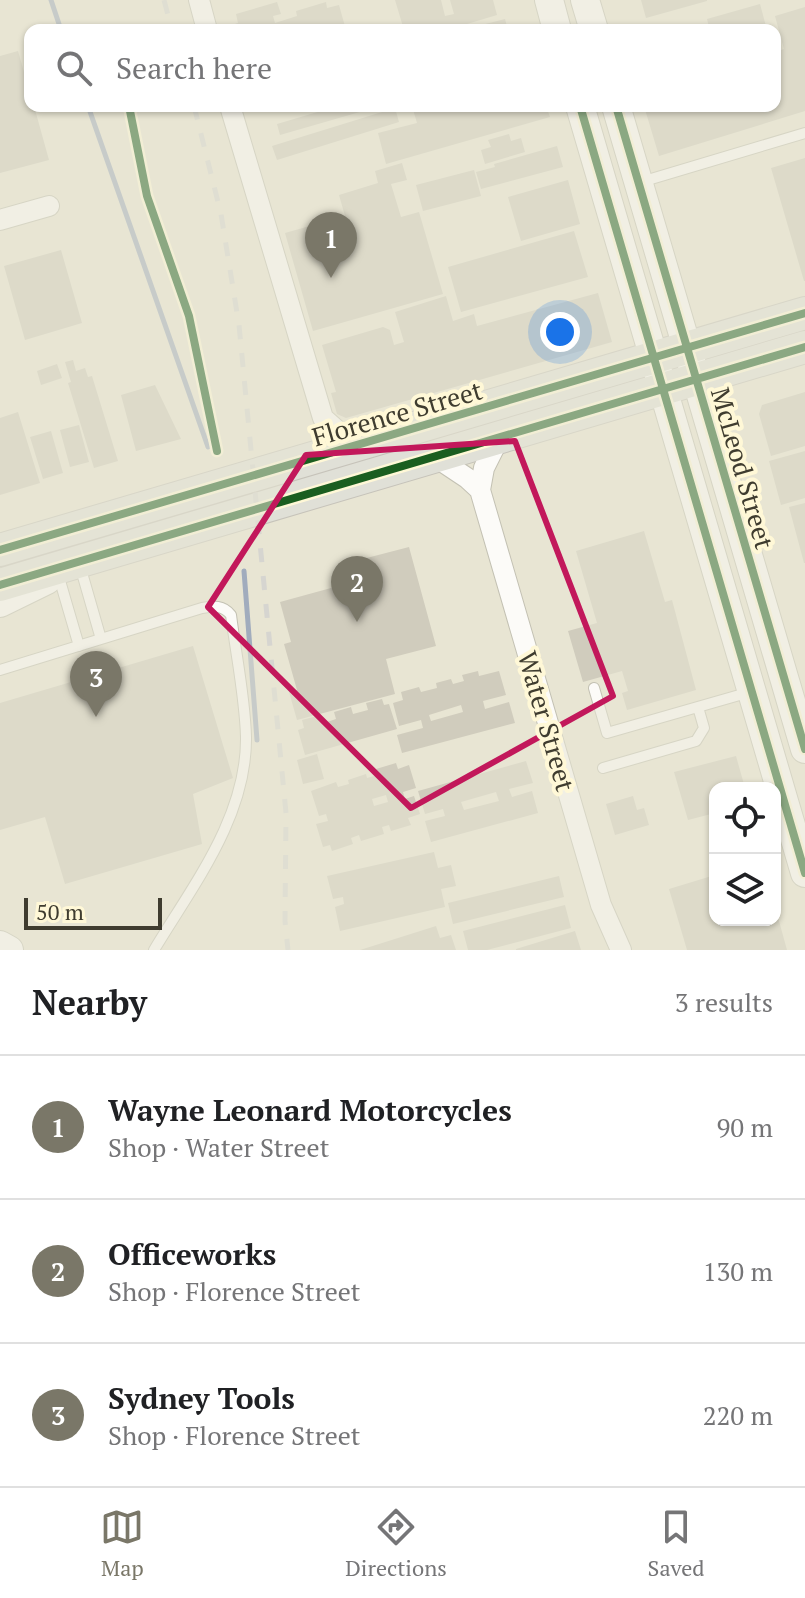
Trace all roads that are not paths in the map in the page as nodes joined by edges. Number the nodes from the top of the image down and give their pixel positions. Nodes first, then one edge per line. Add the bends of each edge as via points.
1 (199, 0) edge
2 (549, 0) edge
3 (585, 0) edge
4 (205, 24) edge
5 (555, 24) edge
6 (592, 24) edge
7 (232, 112) edge
8 (582, 112) edge
9 (618, 112) edge
10 (805, 133) edge
11 (639, 183) junction
12 (49, 206) dead end
13 (0, 220) edge
14 (805, 313) edge
15 (805, 347) edge
16 (688, 348) junction
17 (654, 358) junction
18 (697, 380) junction
19 (663, 390) junction
20 (323, 418) junction
21 (500, 436) junction
22 (361, 444) junction
23 (434, 456) junction
24 (302, 461) junction
25 (480, 490) junction
26 (0, 550) edge
27 (76, 565) junction
28 (0, 585) edge
29 (0, 603) edge
30 (101, 639) junction
31 (79, 646) junction
32 (0, 670) edge
33 (594, 688) dead end
34 (752, 692) junction
35 (698, 707) junction
36 (805, 749) edge
37 (603, 768) dead end
38 (805, 873) edge
39 (0, 945) edge
40 (9, 950) edge
41 (154, 950) edge
42 (621, 950) edge

1 - 4 street
2 - 5 street
3 - 6 street
7 - 20 street
8 - 17 street, McLeod Street
9 - 11 street, McLeod Street
10 - 11 lane
11 - 16 street, McLeod Street
12 - 13 street
14 - 16 main road, Florence Street
15 - 18 main road, Florence Street
16 - 17 main road, Florence Street
16 - 18 street, McLeod Street
17 - 19 street, McLeod Street
17 - 22 main road, Florence Street
18 - 19 main road, Florence Street
18 - 36 street, McLeod Street
19 - 21 main road, Florence Street
19 - 34 street, McLeod Street
20 - 22 street
20 - 24 street
21 - 23 main road, Florence Street
21 - 25 street
22 - 24 main road, Florence Street
23 - 25 street
23 - 27 main road, Florence Street
24 - 26 main road, Florence Street
25 - 42 street, Water Street via 601,905
27 - 28 main road, Florence Street
27 - 29 street
27 - 30 lane
27 - 31 lane
30 - 31 lane
30 - 41 lane via 215,605 231,615 246,738 241,781 222,837
31 - 32 lane
33 - 35 lane via 607,733
34 - 35 lane
34 - 38 street, McLeod Street
35 - 37 lane via 704,728 696,741
39 - 40 street

